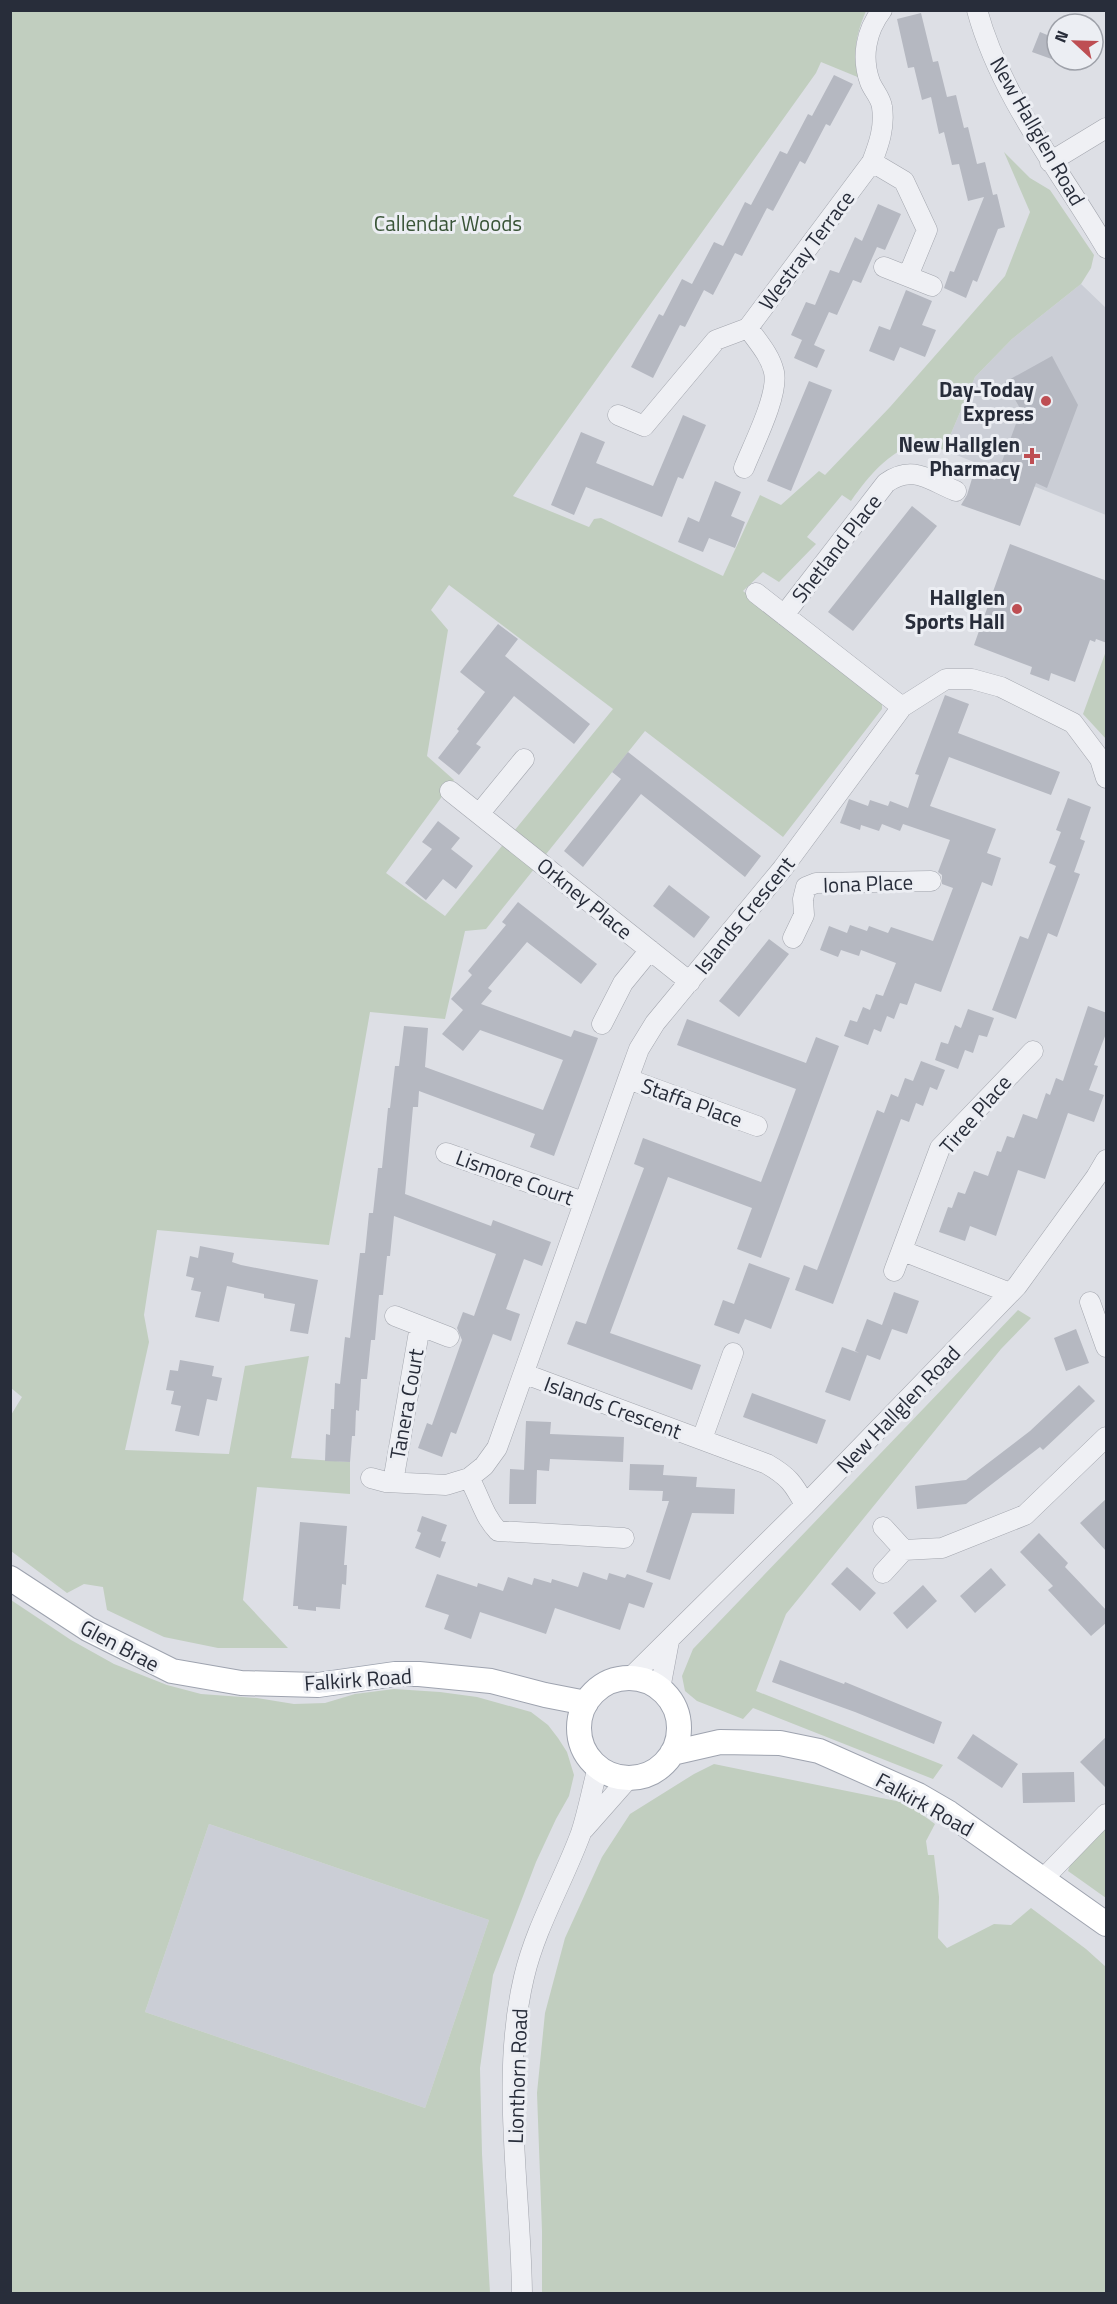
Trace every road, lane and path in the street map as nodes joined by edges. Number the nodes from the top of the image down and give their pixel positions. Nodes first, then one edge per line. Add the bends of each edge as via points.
1 (882, 10) edge
2 (977, 10) edge
3 (1107, 128) edge
4 (872, 162) junction
5 (1050, 162) junction
6 (1107, 248) edge
7 (884, 267) dead end
8 (908, 276) junction
9 (932, 286) dead end
10 (748, 328) junction
11 (618, 415) dead end
12 (744, 468) dead end
13 (956, 491) dead end
14 (756, 593) dead end
15 (784, 615) junction
16 (902, 707) junction
17 (524, 759) dead end
18 (1107, 778) edge
19 (450, 791) dead end
20 (480, 814) junction
21 (783, 868) junction
22 (931, 881) dead end
23 (806, 887) junction
24 (793, 938) dead end
25 (650, 950) junction
26 (690, 982) junction
27 (602, 1024) dead end
28 (1033, 1051) dead end
29 (628, 1079) junction
30 (757, 1126) dead end
31 (446, 1153) dead end
32 (1107, 1160) edge
33 (583, 1202) junction
34 (903, 1251) junction
35 (894, 1271) dead end
36 (1010, 1293) junction
37 (1090, 1302) dead end
38 (395, 1316) dead end
39 (420, 1326) junction
40 (449, 1336) dead end
41 (1107, 1347) edge
42 (733, 1353) dead end
43 (525, 1374) junction
44 (1107, 1437) edge
45 (702, 1439) junction
46 (371, 1478) dead end
47 (469, 1478) junction
48 (393, 1482) junction
49 (804, 1505) junction
50 (883, 1527) dead end
51 (624, 1538) dead end
52 (904, 1550) junction
53 (883, 1573) dead end
54 (10, 1578) edge
55 (669, 1641) junction
56 (632, 1677) junction
57 (241, 1683) joint
58 (660, 1689) junction
59 (582, 1713) junction
60 (679, 1726) junction
61 (720, 1742) junction
62 (672, 1753) junction
63 (598, 1767) junction
64 (629, 1778) junction
65 (1107, 1815) edge
66 (580, 1833) junction
67 (1044, 1878) junction
68 (1107, 1924) edge
69 (522, 2294) edge

1 - 4 street, Westray Terrace via 868,35 865,59 870,82 882,105 882,136
2 - 5 street, New Hallglen Road via 1007,85
3 - 5 street
4 - 8 street via 904,181 927,230
4 - 10 street, Westray Terrace
5 - 6 street, New Hallglen Road
7 - 8 street
8 - 9 street
10 - 11 street, Westray Terrace via 716,340 644,426
10 - 12 street via 768,357 774,373 774,392
13 - 15 street, Shetland Place via 911,473 886,483
14 - 15 street, Shetland Place
15 - 16 street, Shetland Place
16 - 18 street, Islands Crescent via 946,679 972,679 1001,687 1073,723 1100,759
16 - 21 street, Islands Crescent
17 - 20 street
19 - 20 street, Orkney Place
20 - 25 street, Orkney Place
21 - 23 street, Iona Place
21 - 26 street, Islands Crescent
22 - 23 street, Iona Place via 816,883
23 - 24 street, Iona Place via 802,899 804,915
25 - 26 street, Orkney Place
25 - 27 street via 623,982
26 - 29 street, Islands Crescent via 655,1023 639,1049
28 - 34 street, Tiree Place via 940,1148
29 - 30 street, Staffa Place
29 - 33 street, Islands Crescent
31 - 33 street, Lismore Court
32 - 36 street, New Hallglen Road
33 - 43 street, Islands Crescent
34 - 35 street, Tiree Place
34 - 36 street
36 - 49 street, New Hallglen Road
37 - 41 street
38 - 39 street, Tanera Court
39 - 40 street, Tanera Court
39 - 48 street, Tanera Court
42 - 45 street, Islands Crescent
43 - 45 street, Islands Crescent
43 - 47 street, Islands Crescent via 497,1448
44 - 52 street via 1025,1515 942,1548
45 - 49 street, Islands Crescent via 782,1473 795,1485
46 - 48 street
47 - 48 street via 447,1485
47 - 51 street via 486,1518 498,1531
49 - 55 street, New Hallglen Road
50 - 52 street
52 - 53 street
54 - 57 main road, Glen Brae via 87,1629 172,1671
55 - 56 street, New Hallglen Road
55 - 58 street
56 - 58 main road
56 - 59 main road via 605,1683 594,1692
57 - 59 main road, Falkirk Road via 318,1685 419,1674 491,1681 545,1695
58 - 60 main road via 674,1705
59 - 63 main road via 583,1747
60 - 61 main road, Falkirk Road
60 - 62 main road
61 - 62 main road, Falkirk Road
61 - 67 main road, Falkirk Road via 780,1743 819,1751 950,1813
62 - 64 main road via 654,1771
63 - 64 main road
63 - 66 street, Lionthorn Road
64 - 66 street, Lionthorn Road
65 - 67 street
66 - 69 street, Lionthorn Road via 539,1927 516,2020 512,2125
67 - 68 main road, Falkirk Road

